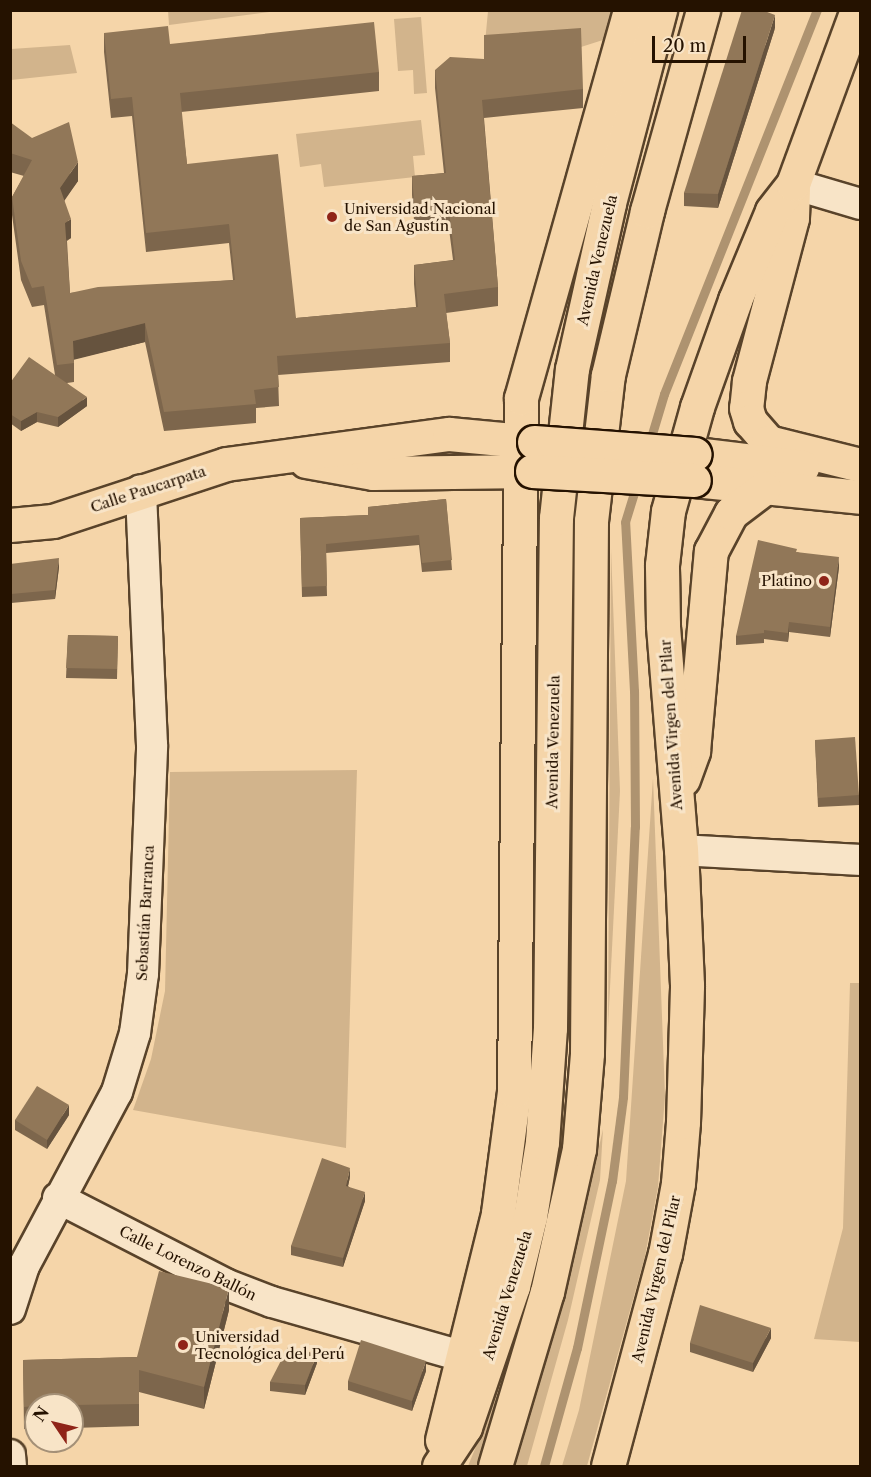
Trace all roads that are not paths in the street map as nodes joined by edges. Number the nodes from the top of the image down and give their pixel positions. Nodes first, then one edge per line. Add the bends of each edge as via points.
1 (630, 10) edge
2 (660, 10) edge
3 (703, 10) edge
4 (857, 10) edge
5 (793, 184) junction
6 (861, 204) edge
7 (526, 456) junction
8 (861, 465) edge
9 (695, 467) junction
10 (861, 473) edge
11 (764, 488) junction
12 (141, 490) junction
13 (861, 497) edge
14 (10, 525) edge
15 (676, 798) junction
16 (681, 850) junction
17 (861, 860) edge
18 (58, 1198) junction
19 (10, 1309) edge
20 (461, 1356) junction
21 (10, 1455) edge
22 (11, 1467) edge
23 (438, 1467) edge
24 (495, 1467) edge
25 (608, 1467) edge

1 - 7 main road, Avenida Venezuela via 530,358 521,398
2 - 23 main road, Avenida Venezuela via 609,203 572,369 557,507 550,1028 542,1142 530,1217 513,1286 465,1427
3 - 24 main road via 647,211 608,375 591,521 587,1053 579,1149 547,1292
4 - 5 main road, Avenida Virgen del Pilar
5 - 6 street
5 - 8 main road via 792,218 749,381 746,408 750,421 768,441
5 - 15 main road, Avenida Virgen del Pilar via 772,211 735,300 697,407 668,511 662,565 663,625
7 - 9 main road, Calle Paucarpata, bridge
7 - 12 main road, Calle Paucarpata via 449,434 226,464
7 - 20 main road, Avenida Venezuela via 514,1091 498,1213
9 - 10 main road
9 - 11 main road
11 - 13 main road
11 - 15 main road via 731,513 711,552 693,751
12 - 14 main road, Calle Paucarpata via 53,521
12 - 18 street, Sebastián Barranca via 152,745 143,974 135,1033 117,1092
15 - 16 main road, Avenida Virgen del Pilar
16 - 17 street
16 - 25 main road, Avenida Virgen del Pilar via 687,985 678,1184 665,1254
18 - 19 street, Sebastián Barranca via 24,1266
18 - 20 street, Calle Lorenzo Ballón via 225,1284 272,1302
20 - 23 main road, Avenida Venezuela
21 - 22 street

